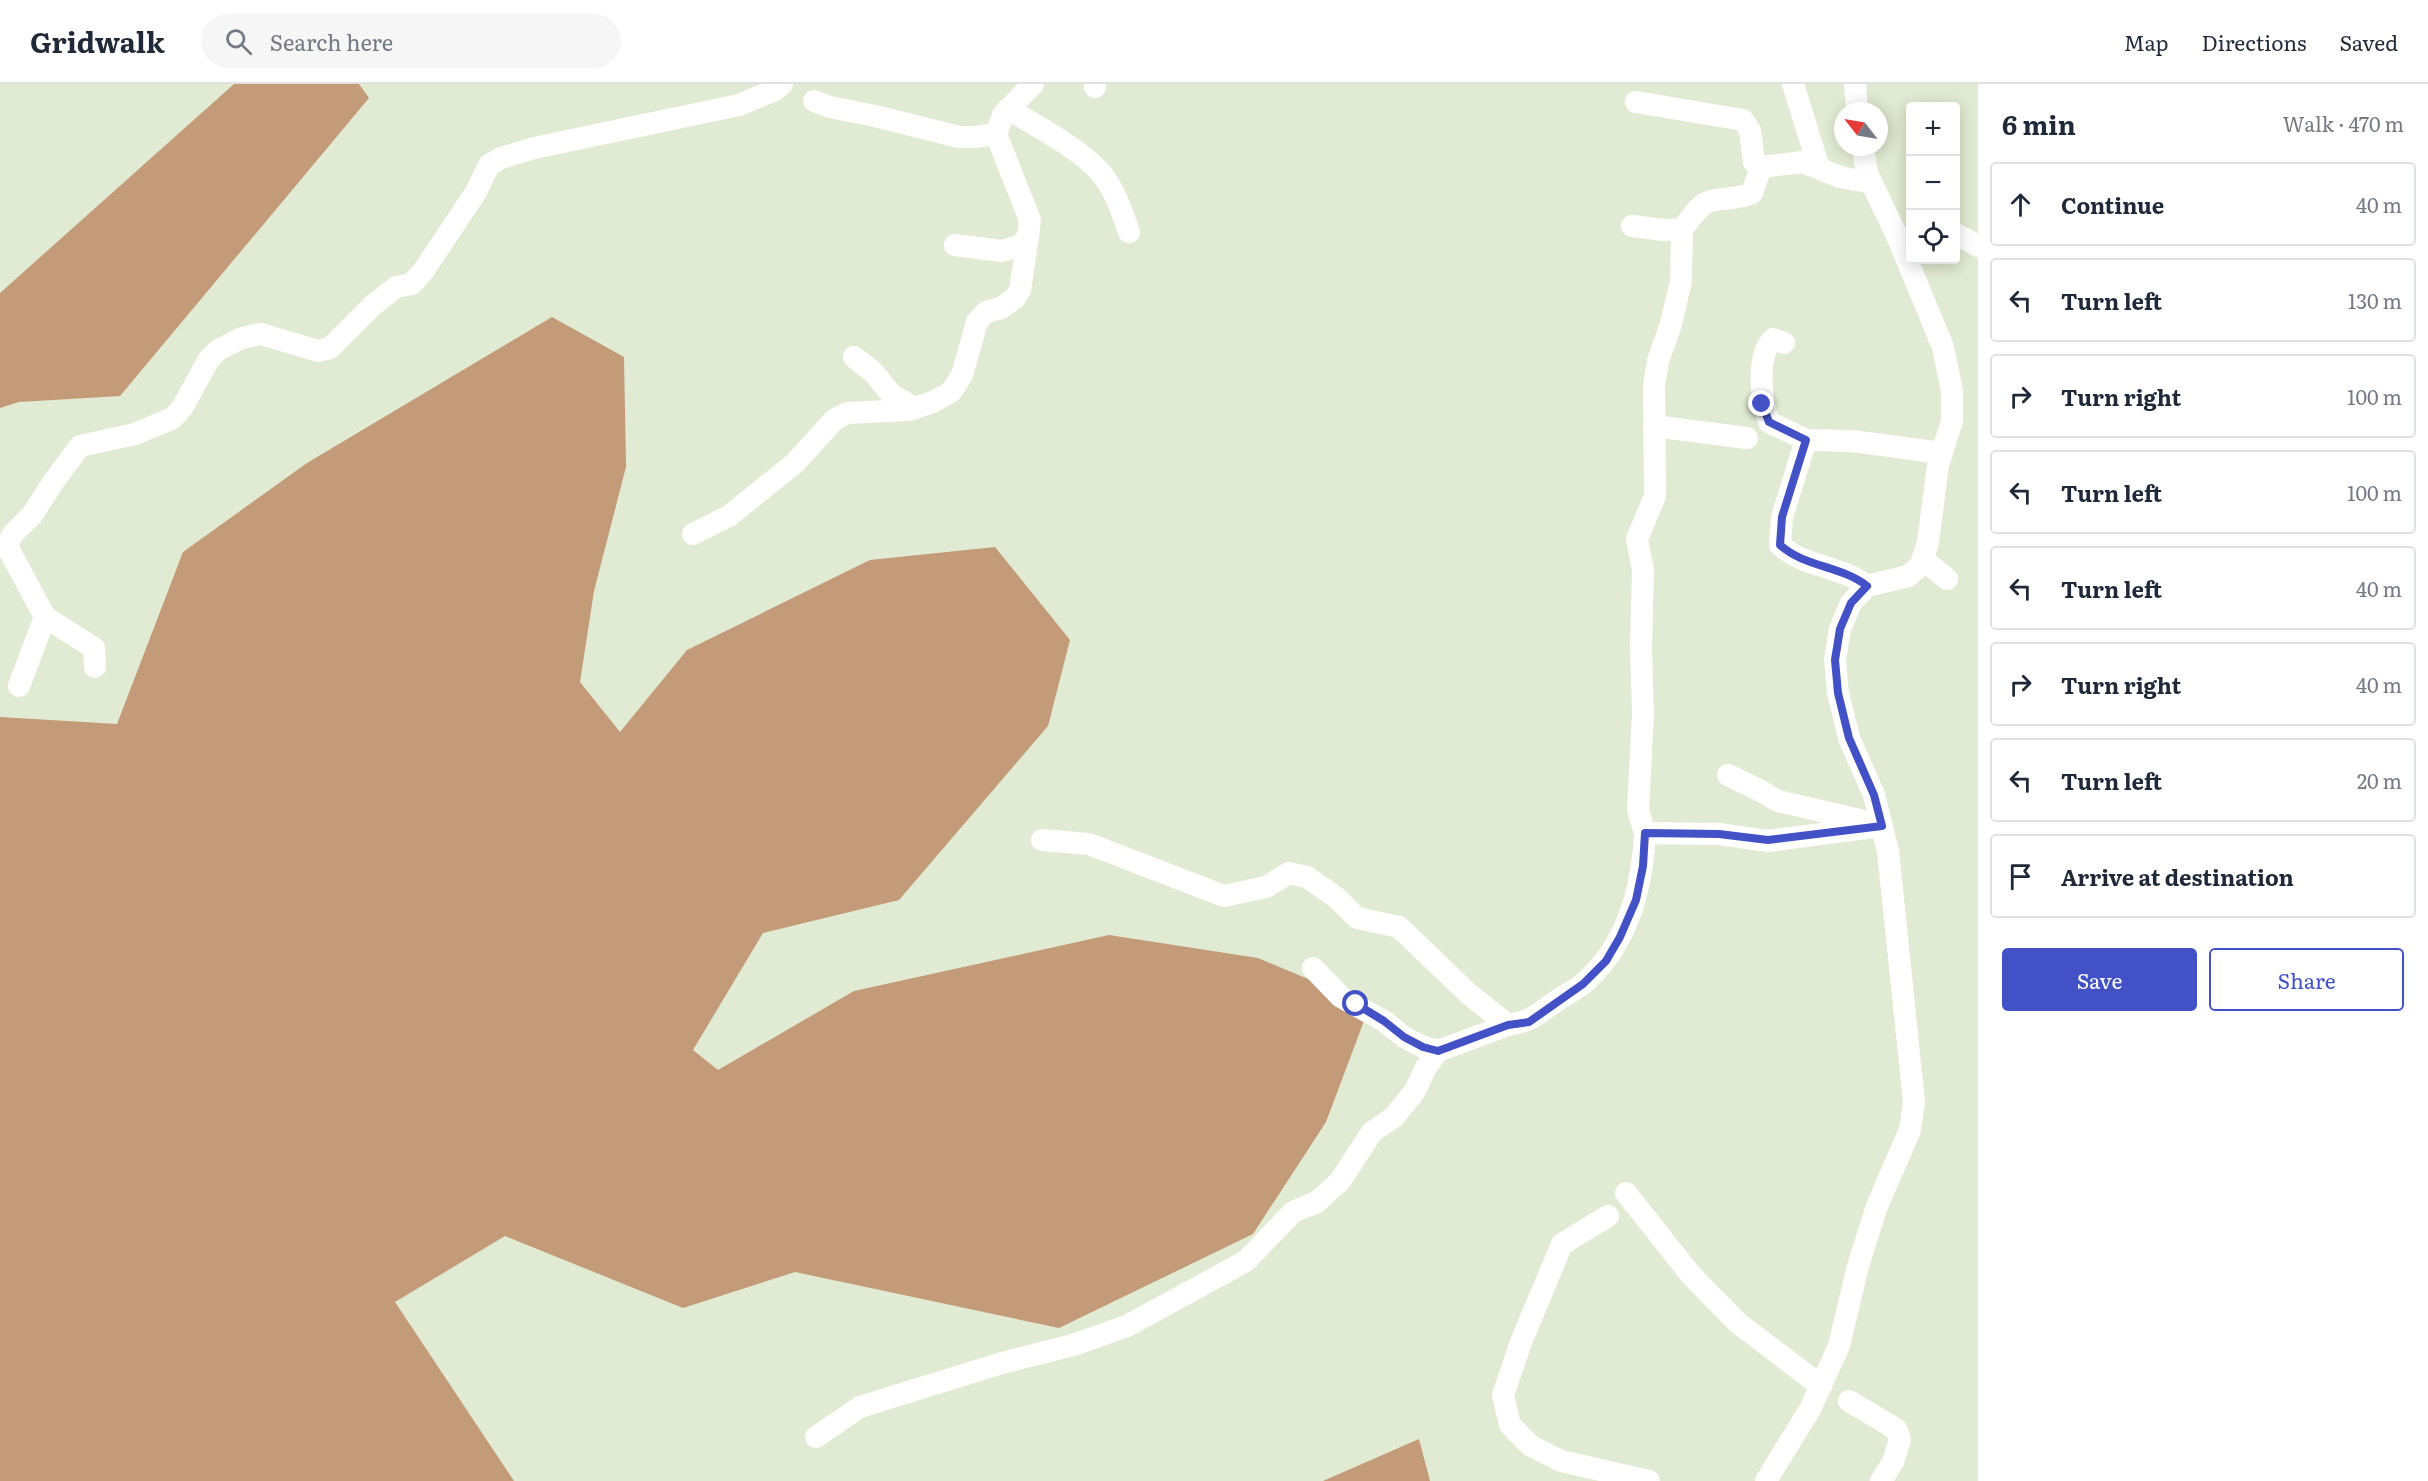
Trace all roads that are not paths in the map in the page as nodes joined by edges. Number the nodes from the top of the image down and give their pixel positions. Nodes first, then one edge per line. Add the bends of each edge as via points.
1 (782, 84) edge
2 (1033, 84) edge
3 (1793, 84) edge
4 (1855, 84) edge
5 (814, 101) dead end
6 (1635, 102) dead end
7 (1856, 102) edge
8 (1008, 109) junction
9 (996, 134) junction
10 (1864, 156) edge
11 (1761, 167) junction
12 (1819, 168) junction
13 (1872, 183) junction
14 (1632, 226) dead end
15 (1682, 229) junction
16 (1130, 232) dead end
17 (1904, 234) edge
18 (1960, 236) edge
19 (1028, 237) junction
20 (955, 245) dead end
21 (1978, 246) edge
22 (1784, 343) dead end
23 (854, 357) dead end
24 (915, 408) junction
25 (1654, 426) junction
26 (1747, 438) dead end
27 (1806, 440) junction
28 (1942, 453) junction
29 (693, 534) dead end
30 (1923, 559) junction
31 (1947, 579) dead end
32 (1867, 586) junction
33 (45, 617) junction
34 (95, 667) dead end
35 (19, 686) dead end
36 (1728, 775) dead end
37 (1876, 827) junction
38 (1645, 833) junction
39 (1042, 840) dead end
40 (1313, 968) dead end
41 (1508, 1025) junction
42 (1438, 1051) junction
43 (1626, 1193) dead end
44 (1608, 1216) dead end
45 (1821, 1386) junction
46 (1849, 1401) dead end
47 (816, 1437) dead end
48 (1649, 1481) edge
49 (1766, 1481) edge
50 (1881, 1481) edge

1 - 33 street via 739,105 501,158 489,165 476,192 424,270 411,284 396,287 372,306 330,348 318,351 261,334 242,339 218,350 209,359 173,418 135,434 80,446 8,543
2 - 8 street
3 - 12 street
4 - 7 street
5 - 9 street via 959,137
6 - 11 street via 1743,120 1750,131 1754,162
8 - 9 street
8 - 16 street via 1100,172 1115,195
9 - 19 street via 1030,220
10 - 13 street
11 - 12 street via 1803,162
11 - 15 street via 1752,193 1741,199 1706,203
12 - 13 street via 1849,180
13 - 17 street
14 - 15 street
15 - 25 street via 1681,281 1658,362
17 - 28 street via 1943,347 1952,391 1952,421
18 - 21 street
19 - 20 street via 1019,246 1002,250
19 - 24 street via 1020,290 1015,298 986,312 976,322 962,375 951,392
22 - 27 street via 1773,339 1767,345 1762,404 1769,422
23 - 24 street via 892,395
24 - 29 street via 847,413 834,420 795,463 729,516
25 - 26 street
25 - 38 street via 1655,496 1637,538 1643,570 1638,810
27 - 28 street via 1852,441
27 - 32 street via 1782,517 1780,545 1854,575
28 - 30 street
30 - 31 street
30 - 32 street via 1908,576
32 - 37 street via 1851,603 1840,629 1835,660 1849,738 1874,795
33 - 34 street via 94,648
33 - 35 street
36 - 37 street via 1778,801
37 - 38 street via 1768,840 1719,834
37 - 45 street via 1888,850 1914,1102 1910,1130 1877,1206 1839,1346
38 - 41 street via 1636,900 1606,961 1583,984 1529,1022
39 - 41 street via 1089,844 1224,896 1266,887 1289,873 1307,877 1357,918 1399,927 1470,995
40 - 42 street via 1341,997 1404,1037
41 - 42 street
42 - 47 street via 1414,1091 1394,1117 1372,1132 1340,1181 1317,1202 1293,1212 1246,1261 1127,1326 1073,1346 1002,1363 860,1407
43 - 45 street via 1691,1275 1738,1323
44 - 48 street via 1562,1244 1503,1395 1510,1425 1531,1446 1561,1461
45 - 49 street
46 - 50 street via 1896,1429 1900,1439 1893,1462

